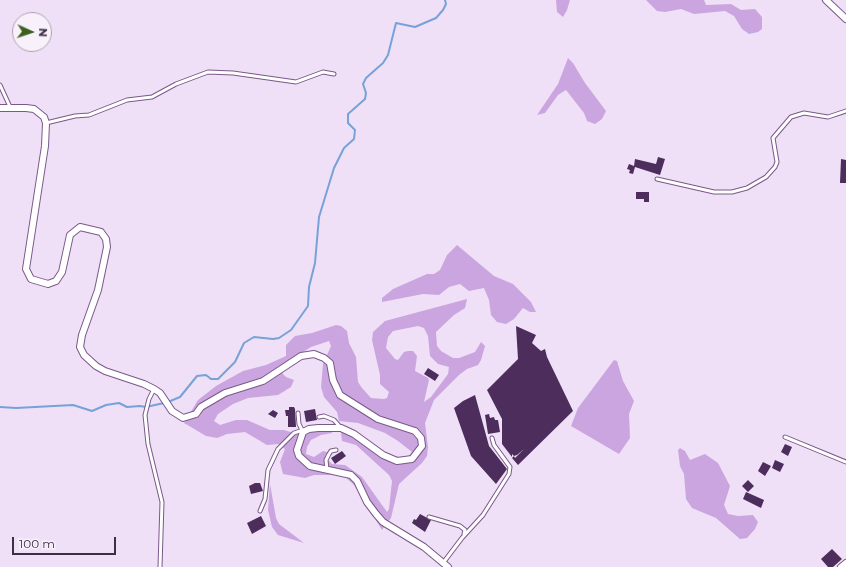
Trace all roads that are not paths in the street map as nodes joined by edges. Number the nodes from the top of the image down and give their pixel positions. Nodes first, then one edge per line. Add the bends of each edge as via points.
1 (826, 0) edge
2 (846, 19) edge
3 (334, 74) dead end
4 (0, 85) edge
5 (0, 108) edge
6 (11, 109) junction
7 (846, 111) edge
8 (46, 123) junction
9 (657, 179) dead end
10 (154, 389) junction
11 (298, 413) dead end
12 (319, 417) dead end
13 (341, 428) junction
14 (309, 429) junction
15 (302, 430) junction
16 (785, 437) dead end
17 (492, 438) dead end
18 (336, 450) dead end
19 (846, 462) edge
20 (327, 470) junction
21 (260, 510) dead end
22 (429, 517) dead end
23 (462, 538) junction
24 (846, 563) edge
25 (446, 565) edge
26 (160, 567) edge
27 (841, 567) edge

1 - 2 street
3 - 8 lane via 323,72 296,82 208,72 176,84 152,97 127,100 97,112
4 - 6 lane
5 - 6 street
6 - 8 street via 34,110 44,117
7 - 9 lane via 828,117 804,113 791,117 773,138 777,162 775,167 766,177 747,188 732,192 714,192
8 - 10 street via 45,146 26,269 31,278 40,283 56,281 62,272 70,235 80,227 101,232 106,239 107,247 98,290 80,346 84,355 96,366
10 - 13 street via 177,416 191,417 201,407 224,393 263,381 301,356 319,355 330,363 333,380 340,395 378,419 415,431 421,438 422,446 412,459 397,461 383,456 354,434
10 - 26 lane via 145,415 148,444 162,502
11 - 15 lane
12 - 13 lane via 334,420
13 - 14 street
14 - 15 lane
14 - 20 street via 303,432 299,441 299,456 310,466
15 - 21 lane via 286,440 276,454 268,470 265,499
16 - 19 lane
17 - 23 lane via 510,470 483,515
18 - 20 lane via 328,454
20 - 25 street via 351,475 383,522
22 - 23 lane via 463,527 465,530
23 - 25 lane
24 - 27 street

